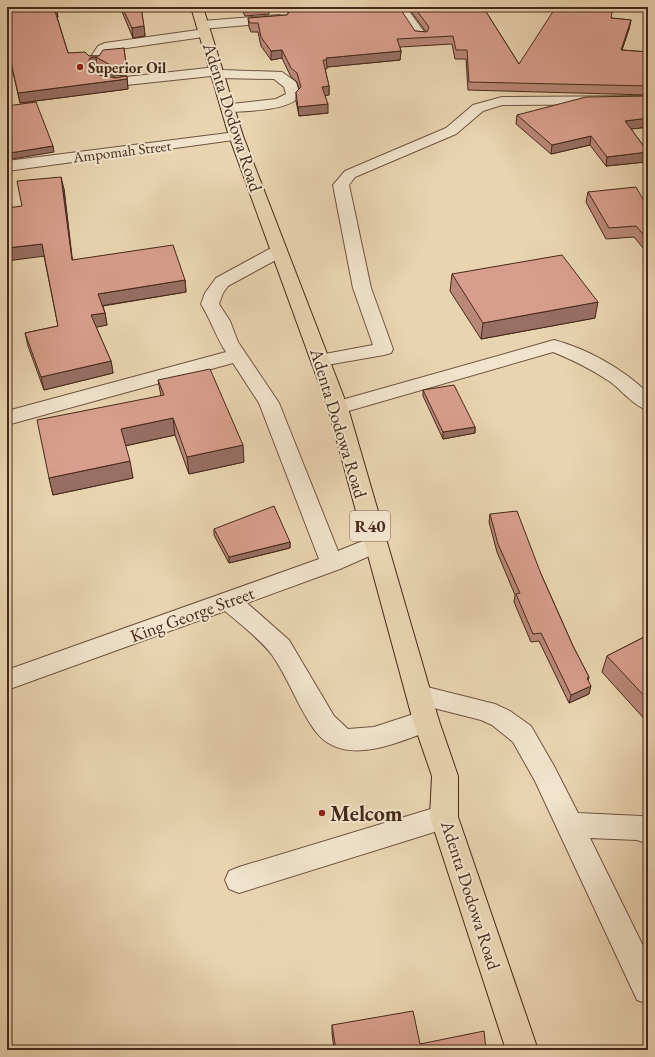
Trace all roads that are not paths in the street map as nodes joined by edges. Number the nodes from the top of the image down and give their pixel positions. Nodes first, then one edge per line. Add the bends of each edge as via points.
1 (400, 7) edge
2 (283, 18) edge
3 (201, 22) edge
4 (421, 36) edge
5 (217, 73) junction
6 (648, 100) edge
7 (228, 108) junction
8 (236, 136) junction
9 (7, 166) edge
10 (280, 251) junction
11 (239, 355) junction
12 (321, 360) junction
13 (648, 404) edge
14 (338, 408) junction
15 (7, 418) edge
16 (375, 544) junction
17 (332, 563) junction
18 (229, 600) junction
19 (7, 680) edge
20 (419, 696) junction
21 (426, 721) junction
22 (444, 817) junction
23 (569, 825) junction
24 (648, 832) edge
25 (238, 880) dead end
26 (648, 989) edge
27 (522, 1050) edge

1 - 4 street
2 - 3 street
3 - 5 main road, Adenta Dodowa Road / R40
3 - 5 street via 110,46 103,49 96,66 102,79 117,82
5 - 7 main road, Adenta Dodowa Road / R40
5 - 7 street via 277,75 290,85 292,96 279,103
6 - 12 street via 502,101 488,104 478,108 451,131 350,174 340,185 362,288 385,347 383,350
7 - 8 main road, Adenta Dodowa Road / R40
8 - 9 street, Ampomah Street
8 - 10 main road, Adenta Dodowa Road / R40
10 - 11 street via 222,282 214,293 210,304 221,321 229,342
10 - 12 main road, Adenta Dodowa Road / R40
11 - 15 street
11 - 17 street via 269,403
12 - 14 main road, Adenta Dodowa Road / R40
13 - 14 street via 633,389 608,372 578,355 554,346
14 - 16 main road, Adenta Dodowa Road / R40
16 - 17 street, King George Street
16 - 20 main road, Adenta Dodowa Road / R40
17 - 18 street, King George Street
18 - 19 street, King George Street
18 - 21 street via 280,646 325,724 334,733 346,740 380,737
20 - 21 main road, Adenta Dodowa Road / R40
20 - 23 street via 486,711 501,718 522,734 545,774
21 - 22 main road, Adenta Dodowa Road / R40 via 445,776
22 - 25 street
22 - 27 main road, Adenta Dodowa Road / R40
23 - 24 street via 640,828
23 - 26 street

